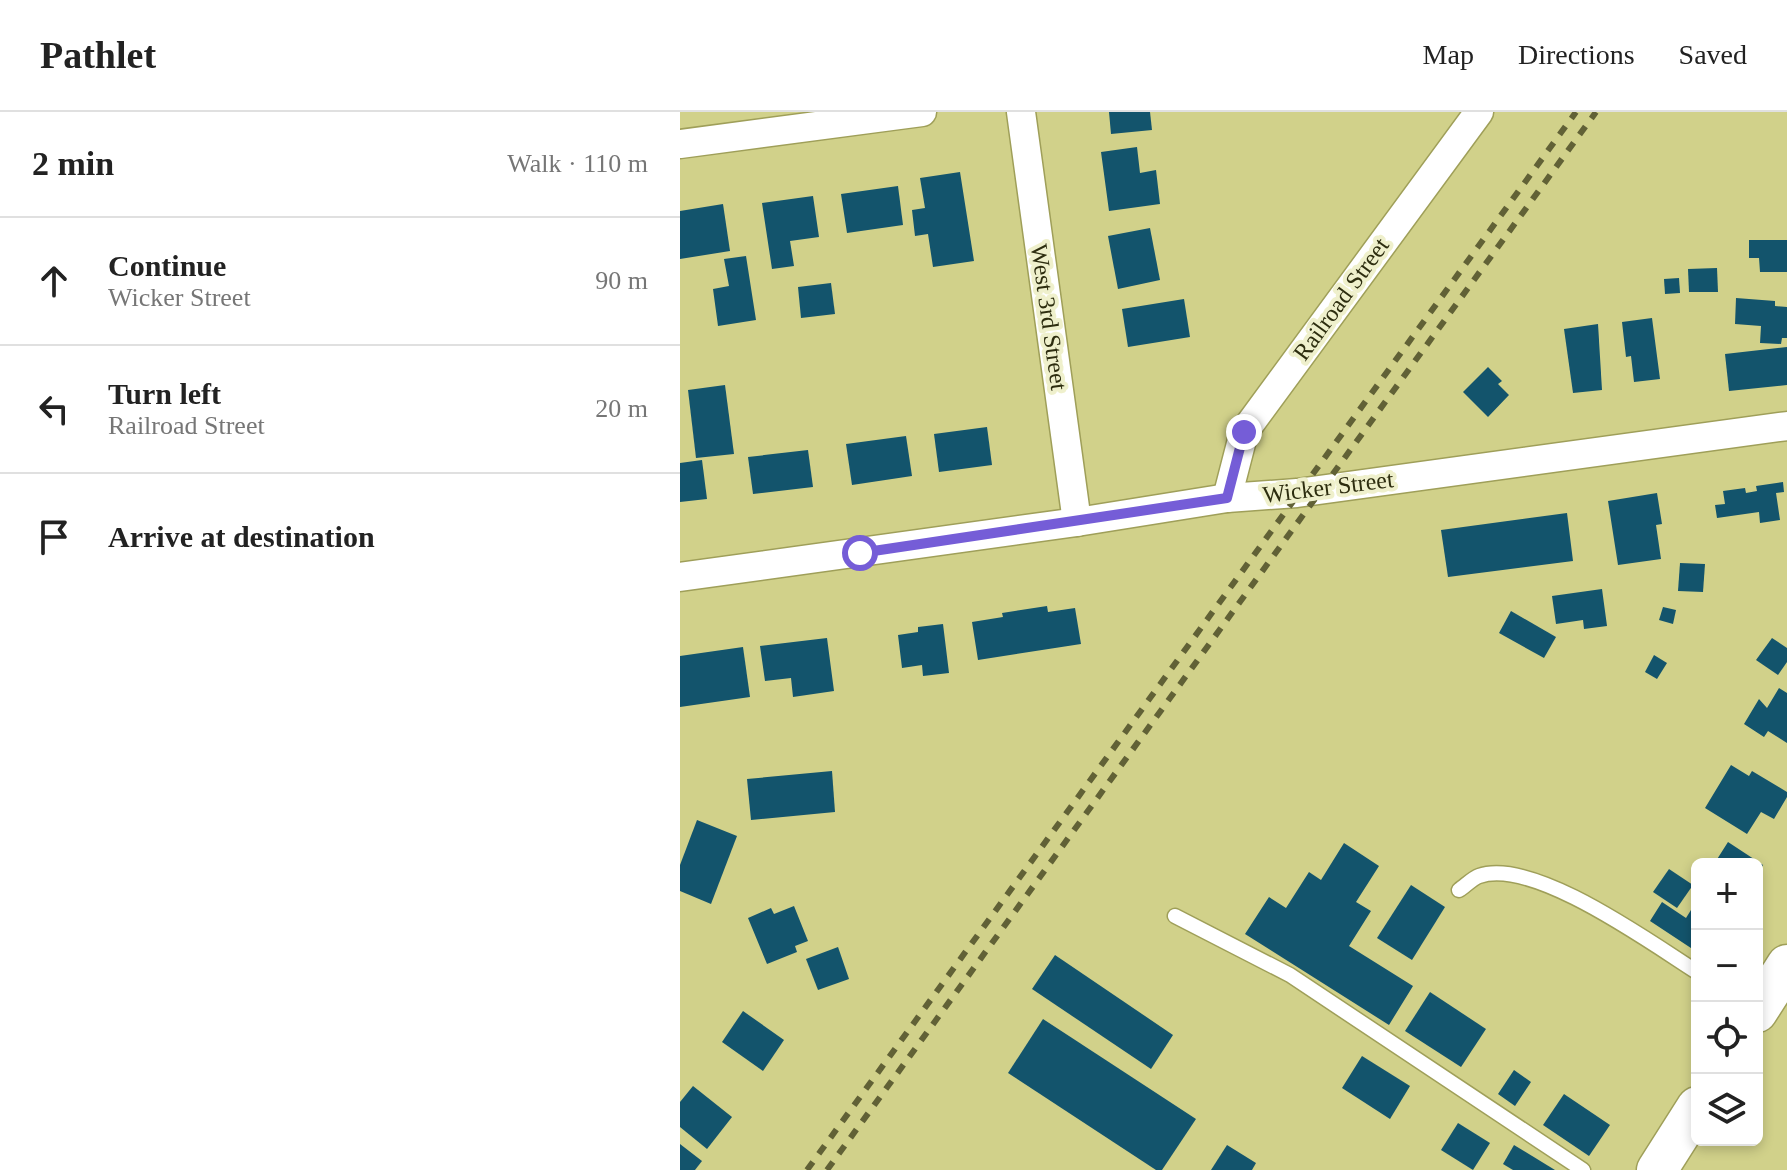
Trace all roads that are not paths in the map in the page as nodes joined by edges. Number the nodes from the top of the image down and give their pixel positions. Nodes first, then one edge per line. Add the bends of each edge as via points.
1 (922, 112) edge
2 (1021, 112) edge
3 (1479, 112) edge
4 (680, 144) edge
5 (1787, 426) edge
6 (1227, 498) junction
7 (1077, 522) junction
8 (680, 577) edge
9 (1459, 890) dead end
10 (1175, 916) dead end
11 (1787, 965) edge
12 (1691, 968) edge
13 (1762, 1002) edge
14 (1691, 1116) edge
15 (1583, 1170) edge
16 (1657, 1170) edge

1 - 4 street
2 - 7 street, West 3rd Street
3 - 6 street, Railroad Street via 1244,432
5 - 6 street, Wicker Street
6 - 7 street, Wicker Street
7 - 8 street, Wicker Street
9 - 12 lane via 1480,876 1512,874 1542,882
10 - 15 lane via 1290,975
11 - 13 main road
14 - 16 main road

